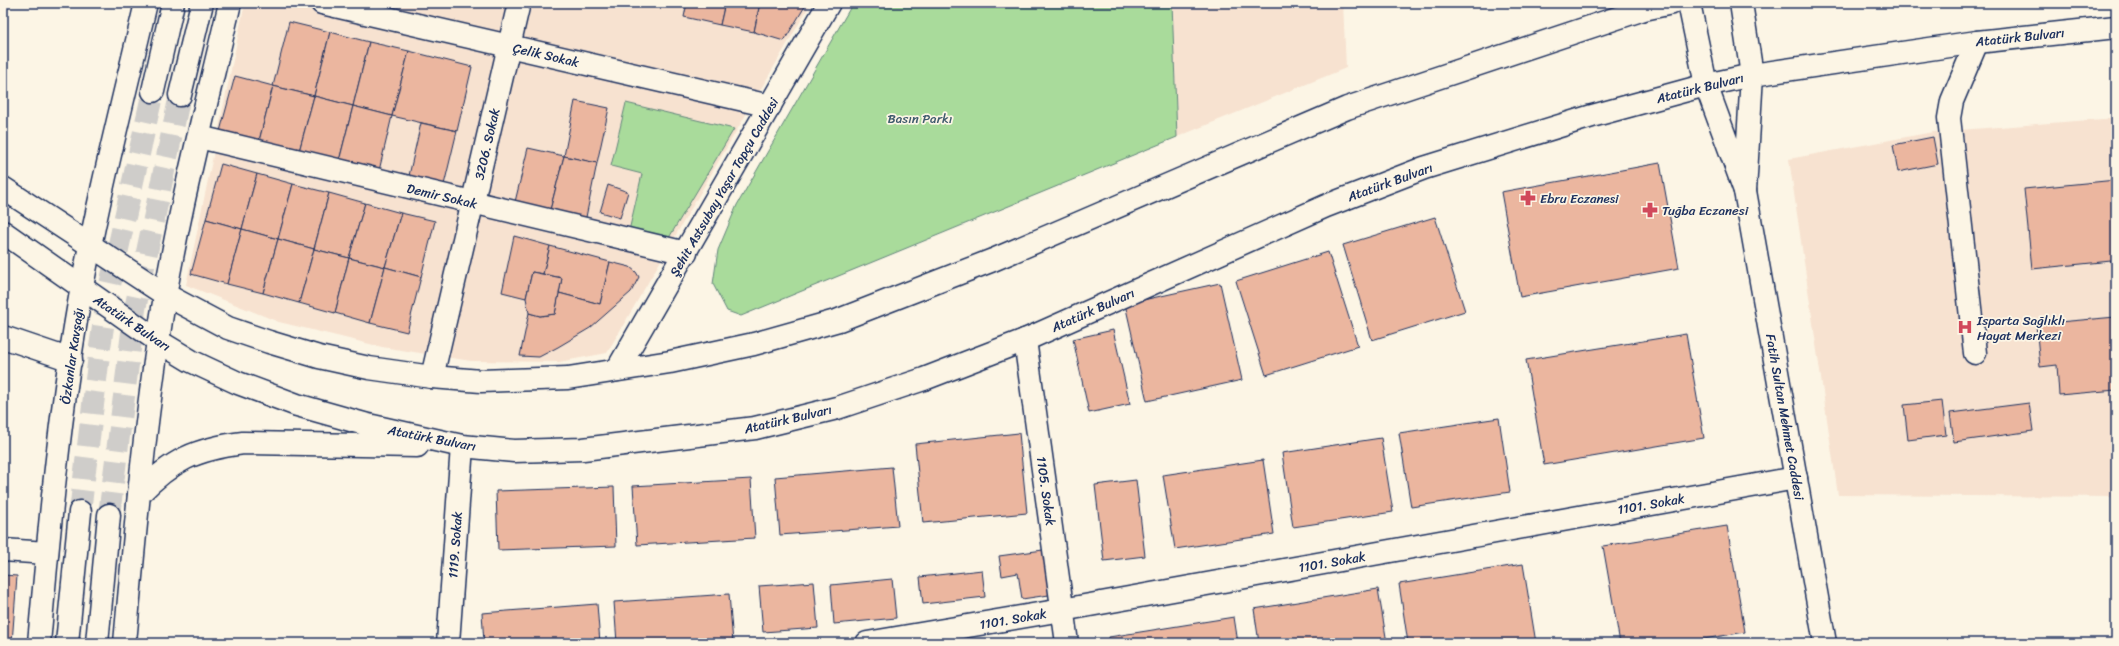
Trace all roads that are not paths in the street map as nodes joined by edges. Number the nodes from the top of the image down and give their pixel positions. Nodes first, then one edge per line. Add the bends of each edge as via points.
1 (146, 3) edge
2 (173, 3) edge
3 (202, 3) edge
4 (230, 3) edge
5 (322, 3) edge
6 (519, 3) edge
7 (829, 3) edge
8 (1672, 3) edge
9 (1689, 3) edge
10 (1741, 3) edge
11 (2116, 27) edge
12 (1977, 42) junction
13 (509, 46) junction
14 (1752, 75) junction
15 (1706, 85) junction
16 (152, 91) tunnel mouth
17 (180, 95) tunnel mouth
18 (770, 106) junction
19 (199, 137) junction
20 (3, 188) edge
21 (1745, 192) junction
22 (473, 203) junction
23 (3, 232) edge
24 (91, 247) junction
25 (686, 253) junction
26 (82, 289) junction
27 (166, 295) junction
28 (3, 337) edge
29 (1025, 340) junction
30 (158, 341) junction
31 (1975, 353) dead end
32 (71, 360) junction
33 (617, 370) junction
34 (432, 377) junction
35 (462, 446) junction
36 (1796, 478) junction
37 (139, 494) junction
38 (80, 512) tunnel mouth
39 (109, 515) tunnel mouth
40 (3, 550) edge
41 (47, 553) junction
42 (1062, 610) junction
43 (39, 643) edge
44 (67, 643) edge
45 (97, 643) edge
46 (125, 643) edge
47 (448, 643) edge
48 (867, 643) edge
49 (1067, 643) edge
50 (1825, 643) edge

1 - 24 main road, Özkanlar Kavşağı
2 - 16 main road
3 - 17 main road
4 - 19 main road
5 - 13 main road, Çelik Sokak
6 - 13 main road, 3206. Sokak
7 - 18 main road, Şehit Astsubay Yaşar Topçu Caddesi
8 - 33 main road via 1347,108 993,260 839,320 754,344 670,362
9 - 15 main road
10 - 14 main road
11 - 12 main road, Atatürk Bulvarı
12 - 14 main road, Atatürk Bulvarı
12 - 31 main road via 1952,102 1949,118
13 - 18 main road, Çelik Sokak
13 - 22 main road, 3206. Sokak
14 - 15 main road, Atatürk Bulvarı
14 - 21 main road
15 - 21 main road
15 - 29 main road, Atatürk Bulvarı via 1592,116 1424,168 1326,206
18 - 25 main road, Şehit Astsubay Yaşar Topçu Caddesi
19 - 22 main road, Demir Sokak
19 - 27 main road
20 - 24 main road
21 - 36 main road, Fatih Sultan Mehmet Caddesi
22 - 25 main road, Demir Sokak
22 - 34 main road, 3206. Sokak
23 - 26 main road, Atatürk Bulvarı
24 - 26 main road, Özkanlar Kavşağı
24 - 27 main road
25 - 33 main road, Şehit Astsubay Yaşar Topçu Caddesi
26 - 30 main road, Atatürk Bulvarı
26 - 32 main road, Özkanlar Kavşağı
27 - 30 main road
27 - 34 main road via 216,322 269,342 369,368
28 - 32 main road
29 - 35 main road, Atatürk Bulvarı via 924,379 837,408 755,428 583,449 514,451
29 - 42 main road, 1105. Sokak
30 - 35 main road, Atatürk Bulvarı via 191,361 232,380 297,405 368,425
30 - 37 main road
32 - 41 main road, Özkanlar Kavşağı
33 - 34 main road via 568,378 522,381
35 - 37 main road via 243,443 215,447 169,467
35 - 47 main road, 1119. Sokak
36 - 42 main road, 1101. Sokak
36 - 50 main road, Fatih Sultan Mehmet Caddesi
37 - 46 main road
38 - 44 main road
39 - 45 main road
40 - 41 main road
41 - 43 main road, Özkanlar Kavşağı
42 - 48 main road, 1101. Sokak
42 - 49 main road, 1105. Sokak

